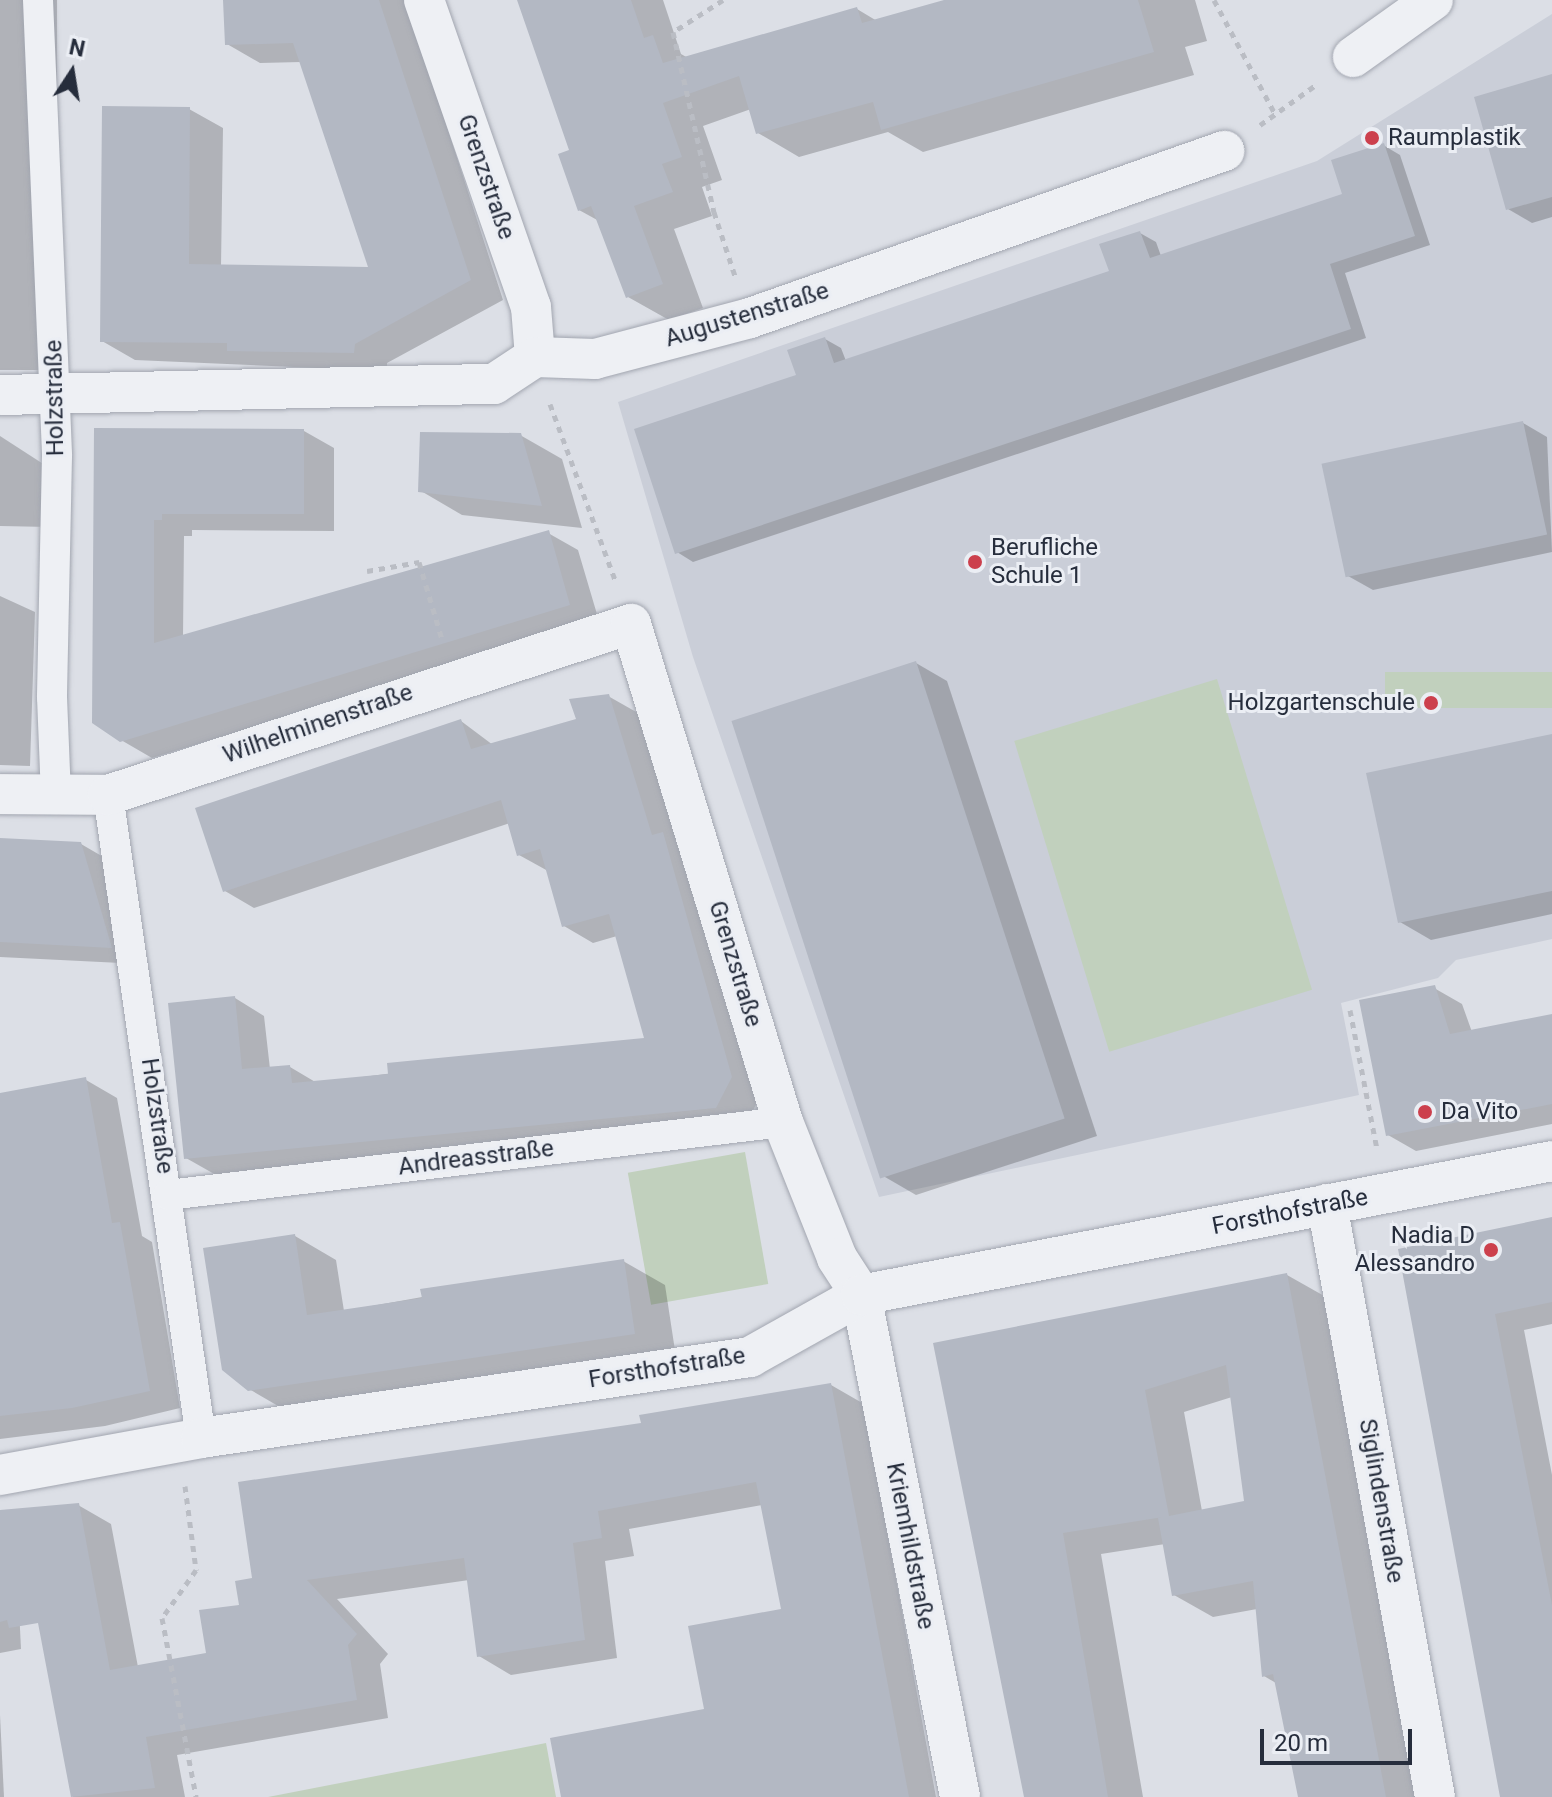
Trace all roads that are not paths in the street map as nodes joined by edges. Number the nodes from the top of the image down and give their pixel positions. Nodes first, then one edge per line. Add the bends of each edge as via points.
1 (38, 0) edge
2 (424, 0) edge
3 (1433, 0) edge
4 (1353, 57) road end
5 (1224, 151) road end
6 (535, 357) junction
7 (0, 395) edge
8 (54, 396) junction
9 (631, 624) joint
10 (0, 794) edge
11 (108, 795) junction
12 (56, 796) junction
13 (783, 1122) junction
14 (1552, 1161) edge
15 (168, 1195) junction
16 (1327, 1204) junction
17 (861, 1295) junction
18 (190, 1440) junction
19 (0, 1475) edge
20 (960, 1797) edge
21 (1435, 1797) edge

1 - 8 street, Holzstraße
2 - 6 street, Grenzstraße via 531,307
3 - 4 street
5 - 6 street, Augustenstraße via 750,318 595,359
6 - 8 street via 494,384
7 - 8 street
8 - 12 street, Holzstraße
9 - 11 street, Wilhelminenstraße
9 - 13 street, Grenzstraße
10 - 12 street, Wilhelminenstraße
11 - 12 street, Wilhelminenstraße
11 - 15 street, Holzstraße
13 - 15 street, Andreasstraße
13 - 17 street, Grenzstraße via 837,1258
14 - 16 street, Forsthofstraße
15 - 18 street, Holzstraße
16 - 17 street, Forsthofstraße
16 - 21 street, Siglindenstraße
17 - 18 street, Forsthofstraße via 750,1357
17 - 20 street, Kriemhildstraße
18 - 19 street, Forsthofstraße

